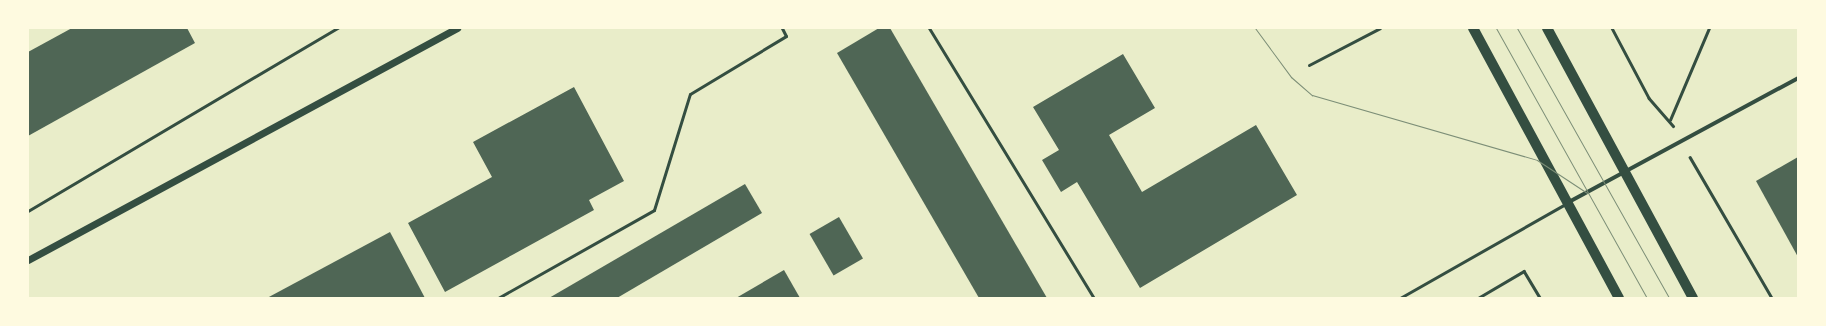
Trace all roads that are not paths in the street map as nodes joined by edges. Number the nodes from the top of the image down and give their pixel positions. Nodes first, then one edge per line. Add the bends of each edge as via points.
1 (457, 28) edge
2 (782, 28) edge
3 (929, 28) edge
4 (1380, 28) edge
5 (1473, 28) edge
6 (1547, 28) edge
7 (1309, 65) dead end
8 (1798, 78) edge
9 (1623, 174) junction
10 (1567, 203) junction
11 (28, 260) edge
12 (498, 298) edge
13 (1094, 298) edge
14 (1400, 298) edge
15 (1619, 298) edge
16 (1693, 298) edge

1 - 11 street
2 - 12 lane via 786,36 690,94 654,210
3 - 13 lane
4 - 7 lane
5 - 10 main road
6 - 9 main road
8 - 9 street
9 - 10 street
9 - 16 main road
10 - 14 lane
10 - 15 main road

